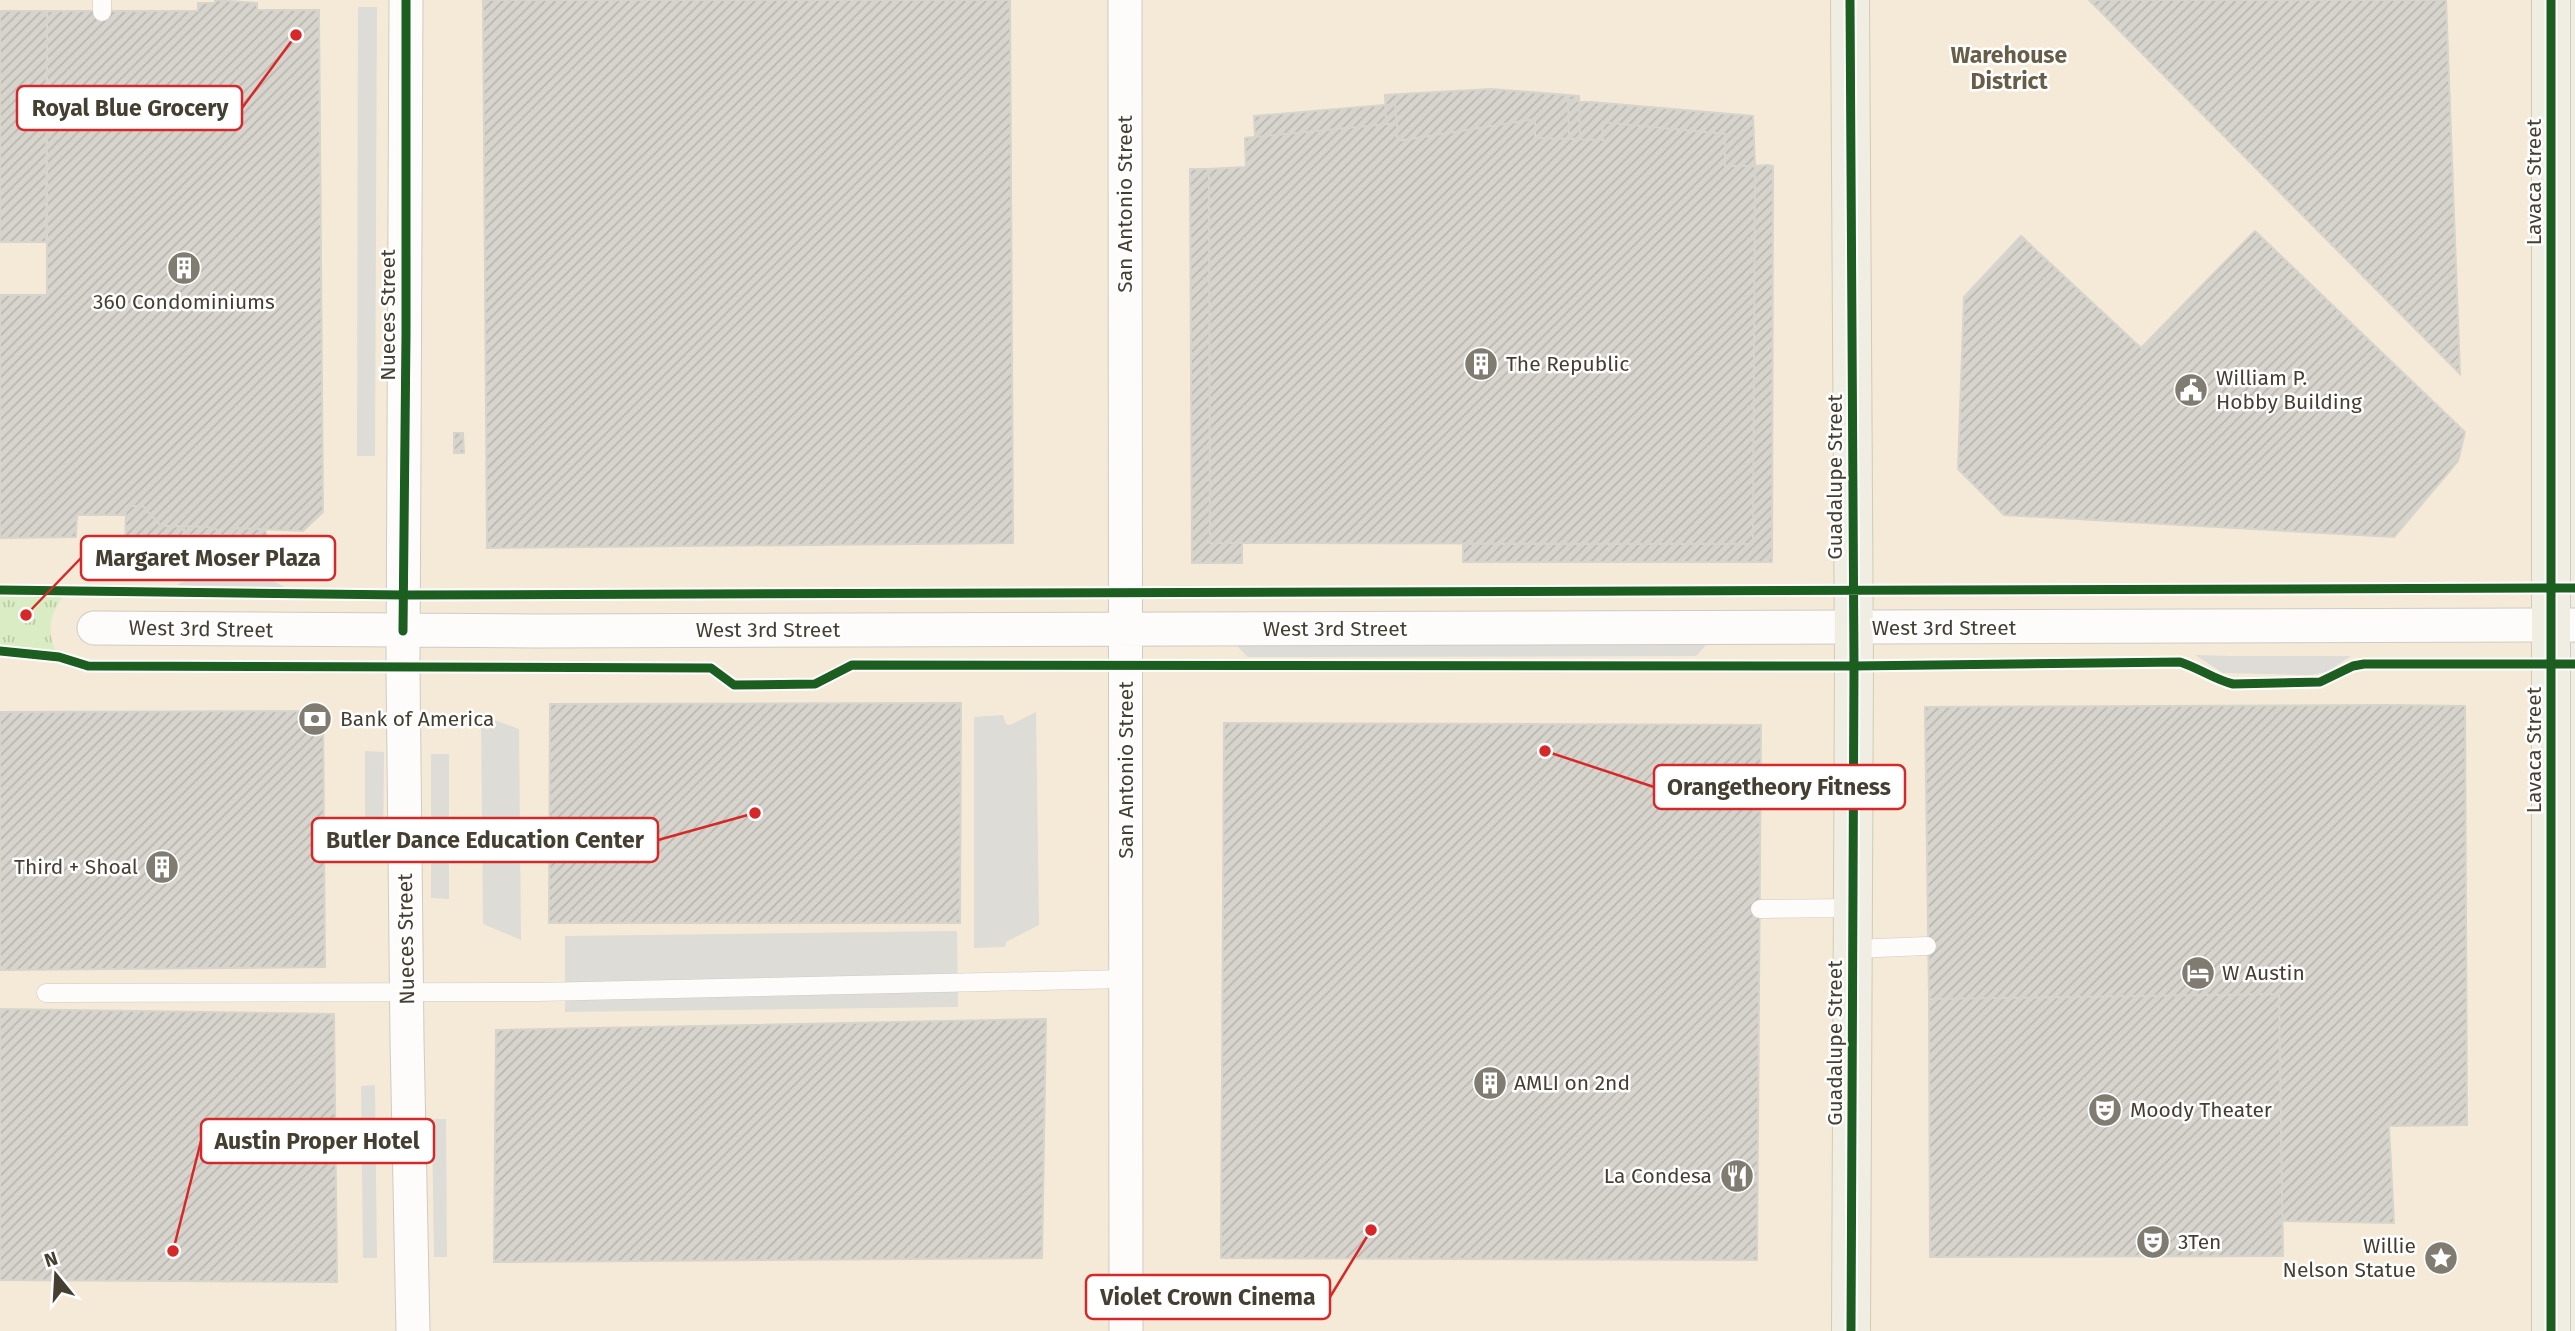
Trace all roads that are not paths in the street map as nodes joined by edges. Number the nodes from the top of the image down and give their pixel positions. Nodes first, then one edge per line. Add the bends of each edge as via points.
1 (406, 0) edge
2 (1125, 0) edge
3 (1850, 0) edge
4 (2551, 0) edge
5 (2563, 625) edge
6 (94, 628) dead end
7 (1853, 628) junction
8 (1125, 629) junction
9 (403, 631) junction
10 (1852, 908) junction
11 (1760, 909) dead end
12 (1927, 946) dead end
13 (1853, 949) junction
14 (1125, 979) junction
15 (406, 992) junction
16 (46, 993) dead end
17 (413, 1331) edge
18 (1126, 1331) edge
19 (1851, 1331) edge
20 (2551, 1331) edge

1 - 9 street, Nueces Street
2 - 8 street, San Antonio Street
3 - 7 main road, Guadalupe Street
4 - 5 main road, Lavaca Street
5 - 7 street, West 3rd Street
5 - 20 main road, Lavaca Street
6 - 9 street, West 3rd Street
7 - 8 street, West 3rd Street
7 - 10 main road, Guadalupe Street
8 - 9 street, West 3rd Street
8 - 14 street, San Antonio Street
9 - 15 street, Nueces Street
10 - 11 lane
10 - 13 main road, Guadalupe Street
12 - 13 lane
13 - 19 main road, Guadalupe Street
14 - 15 lane
14 - 18 street, San Antonio Street
15 - 16 lane
15 - 17 street, Nueces Street

